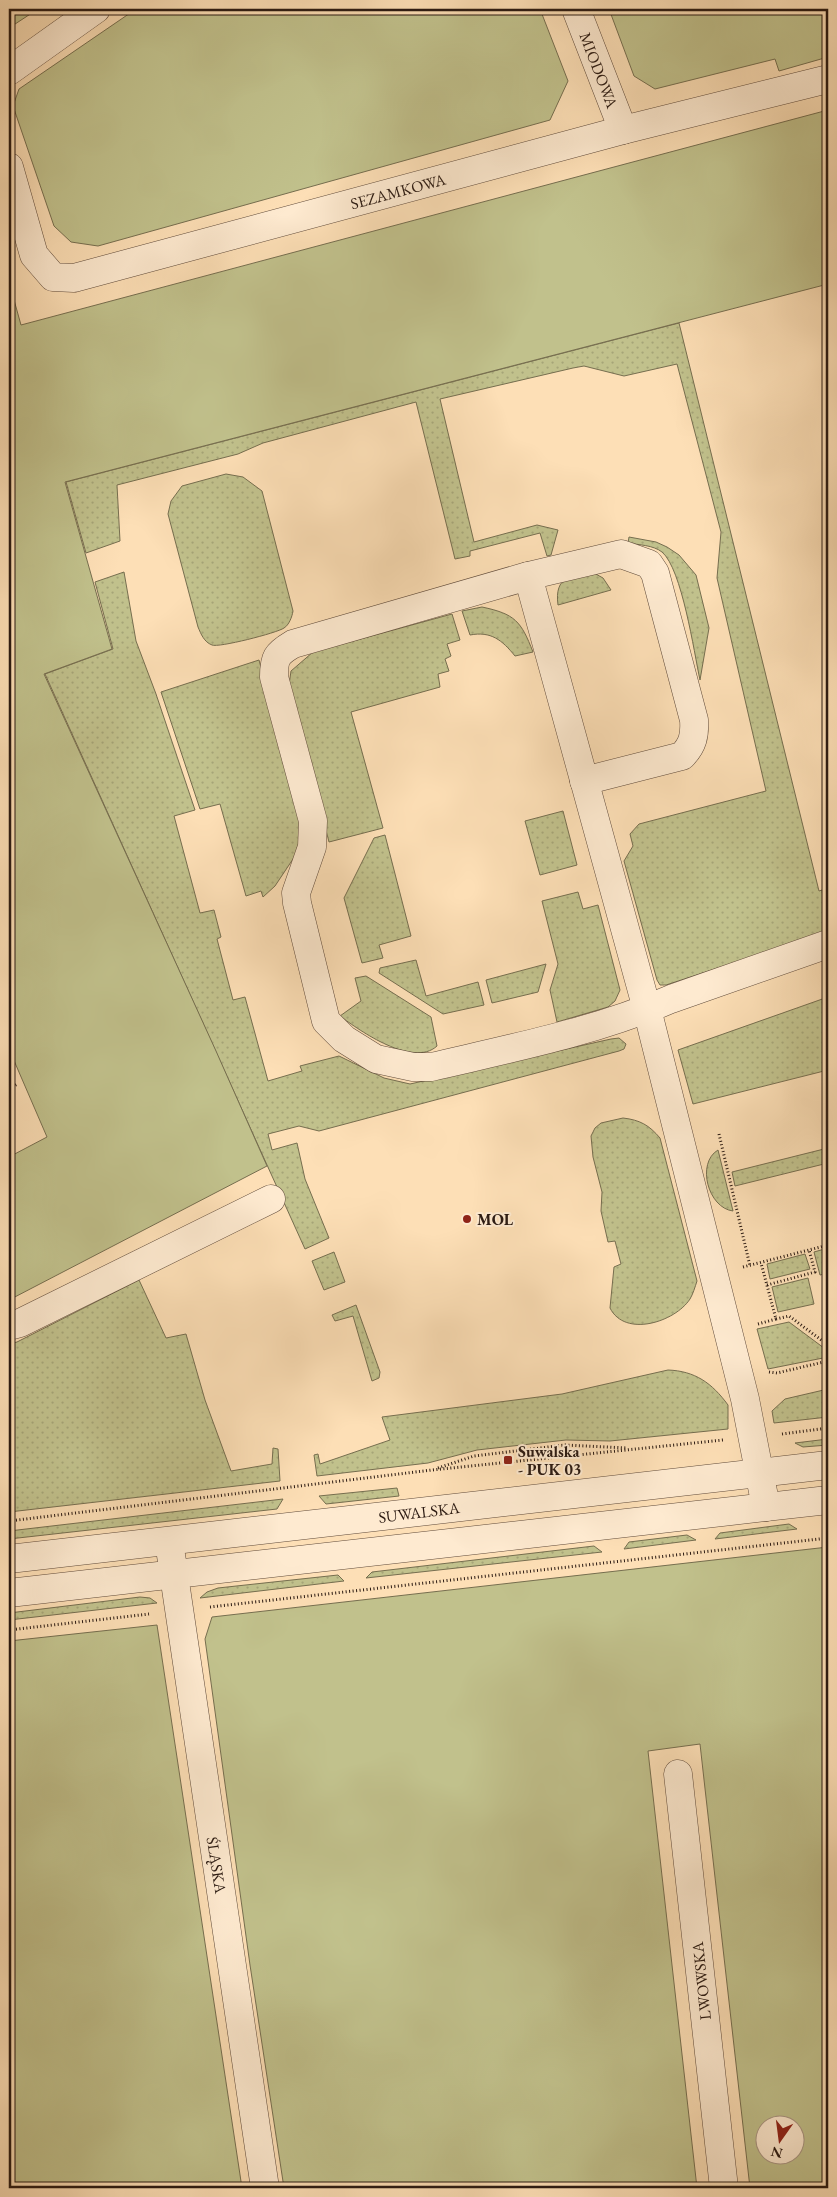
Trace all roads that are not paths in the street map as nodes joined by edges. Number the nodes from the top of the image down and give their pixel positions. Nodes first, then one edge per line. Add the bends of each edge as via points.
1 (96, 9) edge
2 (576, 9) edge
3 (9, 71) edge
4 (828, 79) edge
5 (623, 130) junction
6 (9, 167) edge
7 (13, 199) edge
8 (528, 576) junction
9 (584, 781) junction
10 (828, 944) edge
11 (647, 1009) junction
12 (271, 1199) dead end
13 (9, 1326) edge
14 (828, 1465) edge
15 (759, 1473) junction
16 (828, 1500) edge
17 (766, 1507) junction
18 (169, 1541) junction
19 (9, 1560) edge
20 (173, 1574) junction
21 (9, 1593) edge
22 (678, 1774) dead end
23 (265, 2188) edge
24 (724, 2188) edge

1 - 3 street
2 - 5 street, MIODOWA
4 - 5 street, SEZAMKOWA
5 - 7 street, SEZAMKOWA via 74,278 53,277 34,254
6 - 7 street, SEZAMKOWA
8 - 9 street
8 - 9 street via 621,554 649,564 655,573 694,720 695,736 682,756
8 - 11 street via 293,644 280,651 274,662 274,677 313,821 312,846 296,893 321,1004 326,1022 344,1039 376,1059 413,1067 431,1067 582,1032
9 - 11 street
10 - 11 street
11 - 15 street via 745,1398
12 - 13 street
14 - 15 street, SUWALSKA
15 - 17 street
15 - 18 street, SUWALSKA
16 - 17 street, SUWALSKA
17 - 20 street, SUWALSKA
18 - 19 street, SUWALSKA
18 - 20 street, ŚLĄSKA
20 - 21 street, SUWALSKA
20 - 23 street, ŚLĄSKA
22 - 24 street, LWOWSKA

